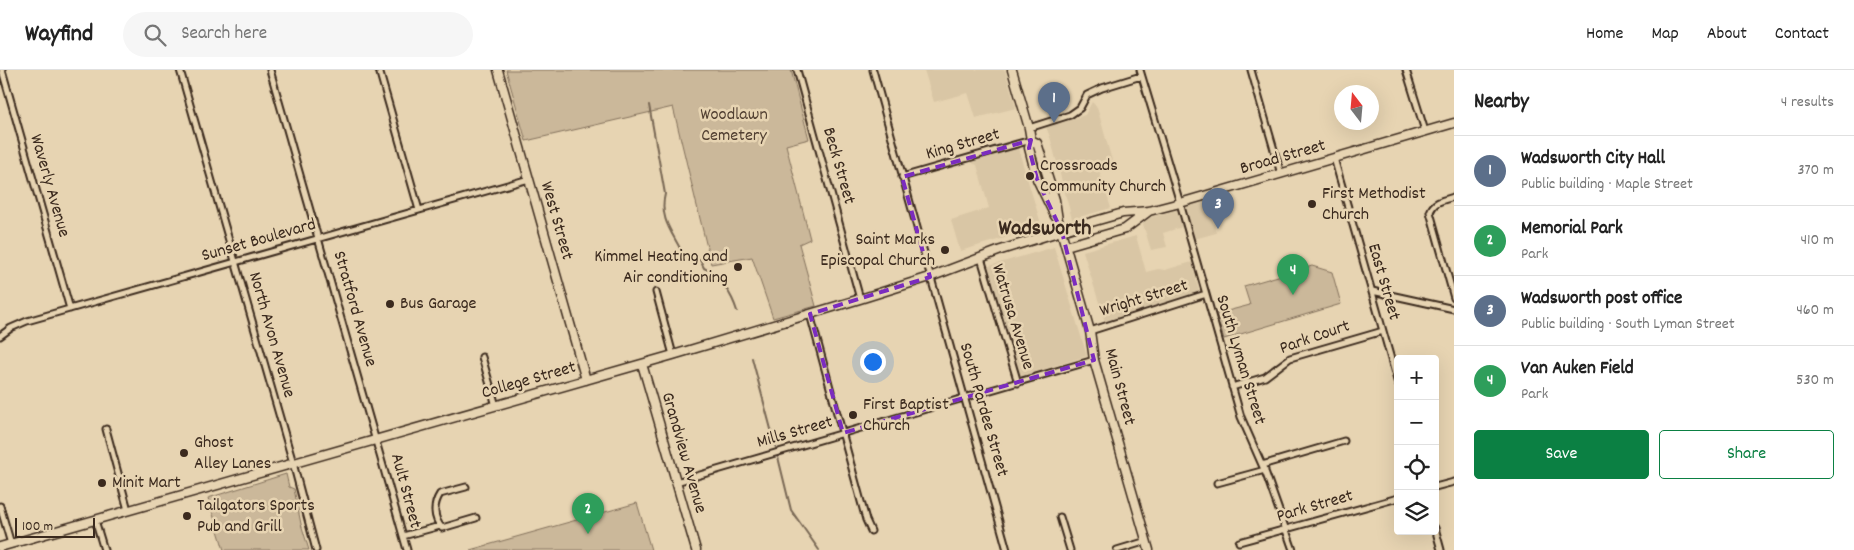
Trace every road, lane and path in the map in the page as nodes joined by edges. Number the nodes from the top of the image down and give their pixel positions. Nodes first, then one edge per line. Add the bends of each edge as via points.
1 (2, 70) edge
2 (180, 70) edge
3 (270, 70) edge
4 (379, 70) edge
5 (498, 70) edge
6 (797, 70) edge
7 (873, 70) edge
8 (1012, 70) edge
9 (1251, 70) edge
10 (1406, 70) edge
11 (1140, 73) edge
12 (1454, 123) edge
13 (1029, 128) junction
14 (1425, 132) junction
15 (1031, 140) junction
16 (1334, 158) junction
17 (1281, 174) junction
18 (902, 177) junction
19 (529, 179) junction
20 (1454, 198) edge
21 (1180, 203) junction
22 (419, 210) junction
23 (1149, 211) junction
24 (1129, 212) junction
25 (1134, 223) junction
26 (1062, 232) junction
27 (319, 238) junction
28 (1066, 246) junction
29 (981, 258) junction
30 (236, 262) junction
31 (930, 277) junction
32 (1372, 291) junction
33 (656, 292) dead end
34 (1206, 294) junction
35 (1454, 298) edge
36 (860, 299) junction
37 (70, 309) junction
38 (1454, 309) edge
39 (810, 314) junction
40 (1090, 331) junction
41 (1383, 331) junction
42 (0, 336) edge
43 (674, 355) junction
44 (482, 357) dead end
45 (1094, 360) junction
46 (642, 364) junction
47 (1394, 370) edge
48 (586, 380) junction
49 (1018, 383) junction
50 (1232, 387) junction
51 (965, 398) junction
52 (496, 406) junction
53 (106, 429) dead end
54 (844, 433) junction
55 (377, 440) junction
56 (1344, 441) dead end
57 (293, 463) junction
58 (1264, 468) junction
59 (676, 482) junction
60 (1454, 482) edge
61 (1217, 483) dead end
62 (1439, 486) edge
63 (466, 487) dead end
64 (1394, 499) edge
65 (0, 506) edge
66 (128, 510) junction
67 (476, 518) dead end
68 (1060, 518) dead end
69 (95, 520) junction
70 (440, 526) junction
71 (1286, 529) junction
72 (871, 531) dead end
73 (1437, 535) edge
74 (403, 536) junction
75 (1147, 541) junction
76 (1239, 542) dead end
77 (11, 544) junction
78 (0, 547) edge
79 (104, 550) edge
80 (316, 550) edge
81 (407, 550) edge
82 (696, 550) edge
83 (1007, 550) edge
84 (1070, 550) edge
85 (1118, 550) edge
86 (1149, 550) edge
87 (1293, 550) edge
88 (1442, 550) edge

1 - 37 street, Waverly Avenue
2 - 30 street, North Avon Avenue
3 - 27 street, Stratford Avenue
4 - 22 street
5 - 19 main road, West Street
6 - 36 street, Beck Street
7 - 18 street, South Pardee Street
8 - 13 main road, Main Street
9 - 17 street
10 - 14 street
11 - 13 street via 1087,95 1080,108 1070,115
11 - 21 street, South Lyman Street
12 - 14 main road, Broad Street
13 - 15 main road, Main Street
14 - 16 main road, Broad Street
15 - 18 street, King Street
15 - 26 main road, Main Street via 1029,148 1037,178
16 - 17 main road, Broad Street
16 - 32 street, East Street
17 - 21 main road, Broad Street
18 - 31 street, South Pardee Street
19 - 22 street, Sunset Boulevard
19 - 48 main road, West Street
20 - 35 street via 1433,205 1430,212
21 - 23 main road, Broad Street
21 - 34 street, South Lyman Street
22 - 27 street, Sunset Boulevard
23 - 24 main road, Broad Street
23 - 25 main road, Broad Street
24 - 25 main road
24 - 26 main road, Broad Street
25 - 28 main road, Broad Street via 1125,229
26 - 28 main road, Main Street
26 - 29 main road, College Street
27 - 30 street, Sunset Boulevard
27 - 55 street, Stratford Avenue
28 - 40 main road, Main Street
29 - 31 main road, College Street
29 - 49 street, Watrusa Avenue
30 - 37 street, Sunset Boulevard
30 - 57 street, North Avon Avenue
31 - 36 main road, College Street
31 - 51 street, South Pardee Street
32 - 38 street
32 - 41 street, East Street
33 - 43 street
34 - 40 street, Wright Street
34 - 50 street, South Lyman Street
36 - 39 main road, College Street
37 - 42 street, Sunset Boulevard via 27,321
39 - 43 main road, College Street
39 - 54 street
40 - 45 main road, Main Street
41 - 47 street, East Street
41 - 50 street, Park Court via 1290,358 1265,377
43 - 46 main road, College Street
44 - 52 street
45 - 49 street, Mills Street
45 - 75 main road, Main Street
46 - 48 main road, College Street
46 - 59 main road, Grandview Avenue
48 - 52 main road, College Street
49 - 51 street, Mills Street
50 - 58 street, South Lyman Street via 1241,417
51 - 54 street, Mills Street
51 - 83 street, South Pardee Street
52 - 55 main road, College Street
53 - 66 street
54 - 59 street, Mills Street
54 - 72 street
55 - 57 main road, College Street
55 - 74 street, Ault Street
56 - 58 street
57 - 66 main road, College Street
57 - 80 street, North Avon Avenue
58 - 61 street
58 - 71 street, South Lyman Street
59 - 82 main road, Grandview Avenue
60 - 62 street
63 - 70 street via 440,494 434,508
64 - 71 street, Park Street
65 - 77 street
66 - 69 main road, College Street
67 - 70 street
68 - 84 street
69 - 77 main road, College Street
69 - 79 street
70 - 74 street
71 - 76 street, Park Street
71 - 87 street, South Lyman Street
73 - 88 street
74 - 81 street, Ault Street
75 - 85 street
75 - 86 main road, Main Street
77 - 78 main road, College Street

